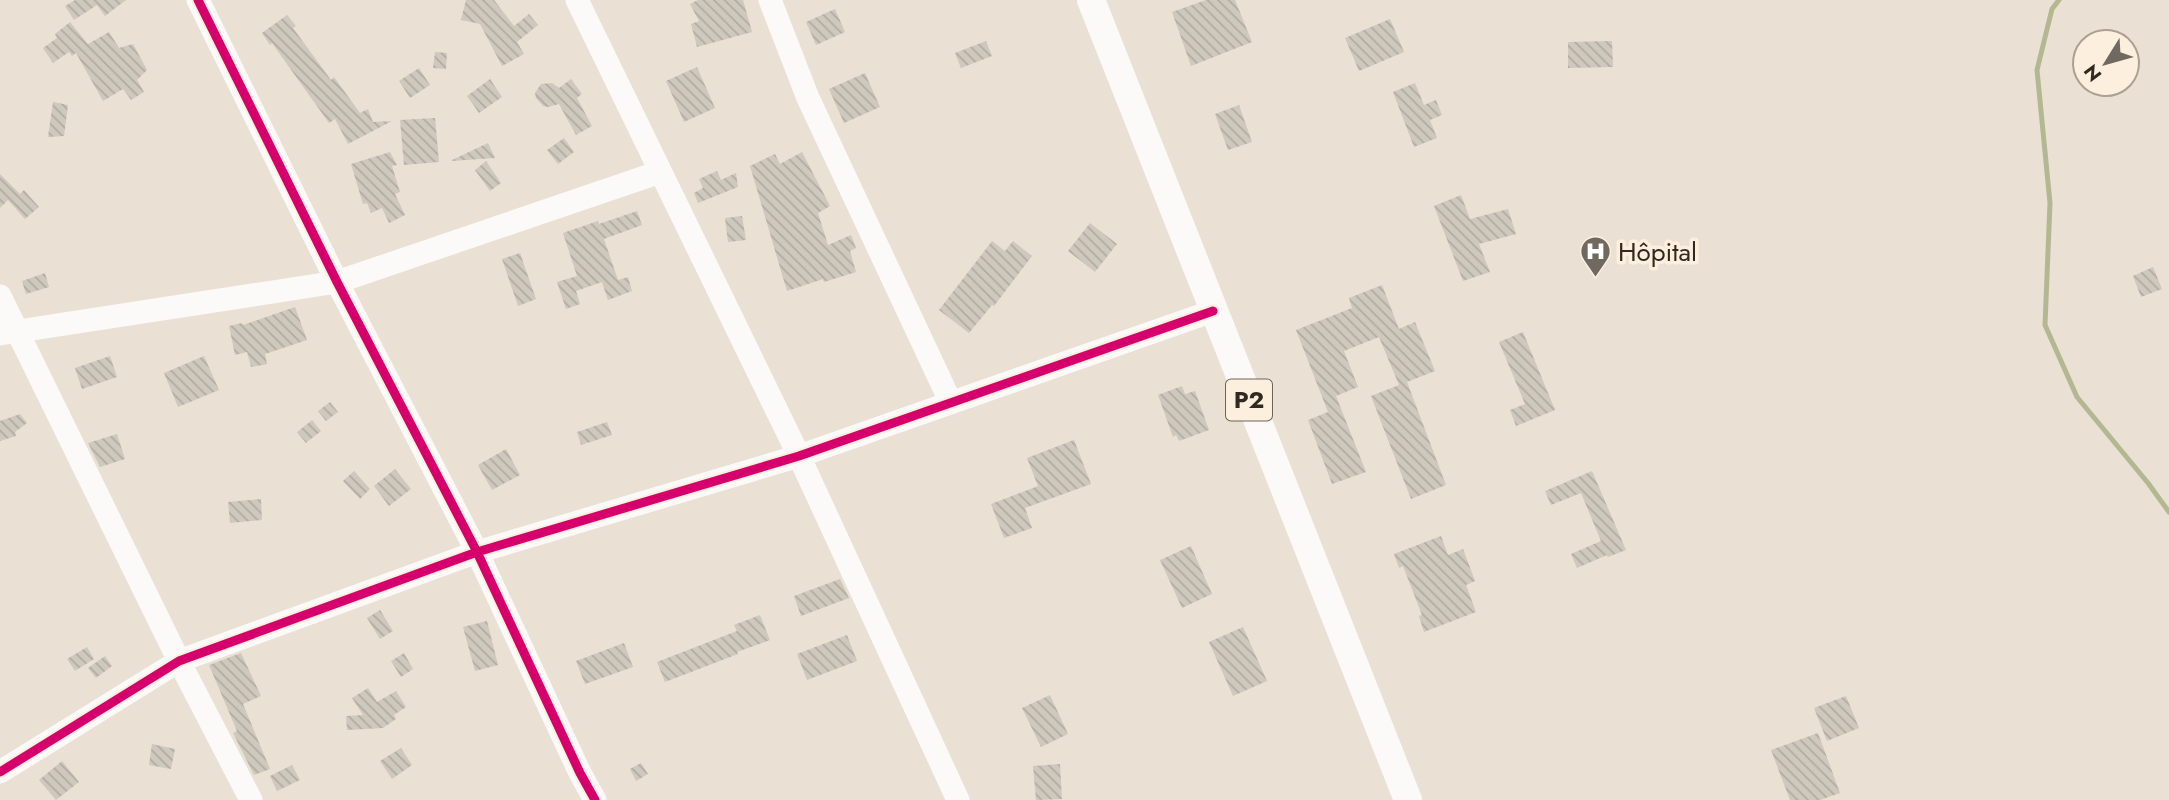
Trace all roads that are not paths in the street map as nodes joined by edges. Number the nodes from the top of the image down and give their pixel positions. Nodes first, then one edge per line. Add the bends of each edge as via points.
1 (198, 0) edge
2 (577, 0) edge
3 (770, 0) edge
4 (1091, 0) edge
5 (660, 172) junction
6 (337, 282) junction
7 (0, 296) edge
8 (1213, 311) junction
9 (8, 332) edge
10 (951, 403) junction
11 (799, 456) junction
12 (477, 552) junction
13 (179, 661) junction
14 (0, 772) edge
15 (251, 800) edge
16 (595, 800) edge
17 (958, 800) edge
18 (1408, 800) edge

1 - 6 street
2 - 5 street
3 - 10 street via 808,98
4 - 8 main road, P2
5 - 6 street
5 - 11 street
6 - 9 street
6 - 12 street
7 - 9 street
8 - 10 street
8 - 18 main road, P2
9 - 13 street
10 - 11 street
11 - 12 street
11 - 17 street
12 - 13 street
12 - 16 street
13 - 14 street
13 - 15 street

